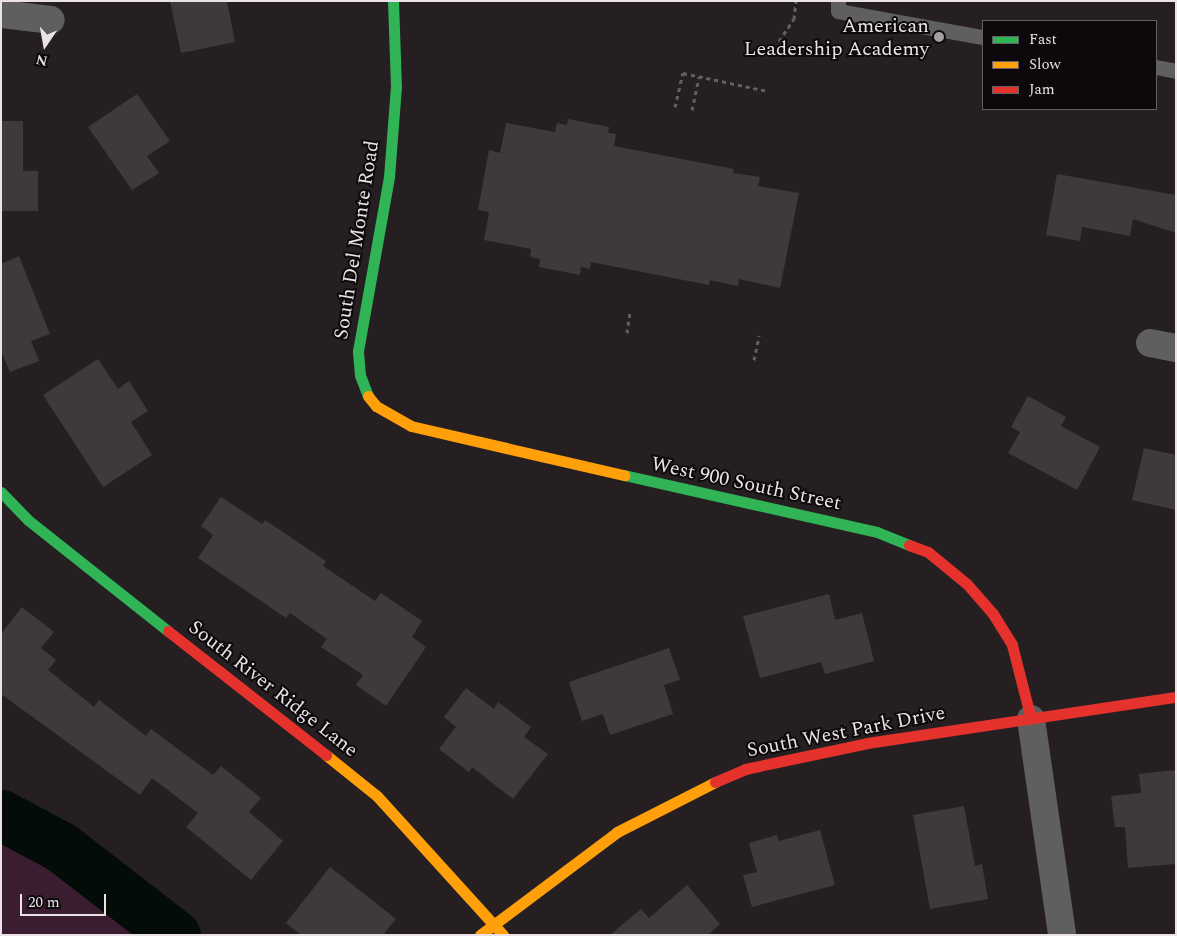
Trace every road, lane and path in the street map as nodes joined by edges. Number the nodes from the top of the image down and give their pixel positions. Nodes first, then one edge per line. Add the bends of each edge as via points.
1 (393, 1) edge
2 (796, 1) edge
3 (838, 1) edge
4 (1, 14) edge
5 (51, 20) dead end
6 (982, 37) edge
7 (779, 41) dead end
8 (1157, 67) edge
9 (1176, 71) edge
10 (699, 77) junction
11 (768, 91) dead end
12 (675, 107) dead end
13 (692, 110) dead end
14 (630, 311) dead end
15 (627, 333) dead end
16 (759, 336) dead end
17 (1150, 343) dead end
18 (1176, 348) edge
19 (754, 360) dead end
20 (366, 393) joint
21 (1, 492) edge
22 (1176, 697) edge
23 (1031, 719) junction
24 (494, 924) junction
25 (480, 935) edge
26 (503, 935) edge
27 (1062, 935) edge

1 - 20 street, South Del Monte Road via 396,87 389,177 358,351 360,375
2 - 7 path via 794,19
3 - 6 lane via 838,11
4 - 5 street
8 - 9 lane
10 - 11 path
10 - 12 path via 683,73
10 - 13 path
14 - 15 path
16 - 19 path
17 - 18 street
20 - 23 street, West 900 South Street via 376,406 411,426 877,532 928,552 967,584 993,614 1012,645
21 - 24 street, South River Ridge Lane via 28,520 377,796
22 - 23 street, South West Park Drive
23 - 24 street, South West Park Drive via 867,743 745,770 685,795 617,832
23 - 27 street
24 - 25 street, South West Park Drive
24 - 26 street, South River Ridge Lane

